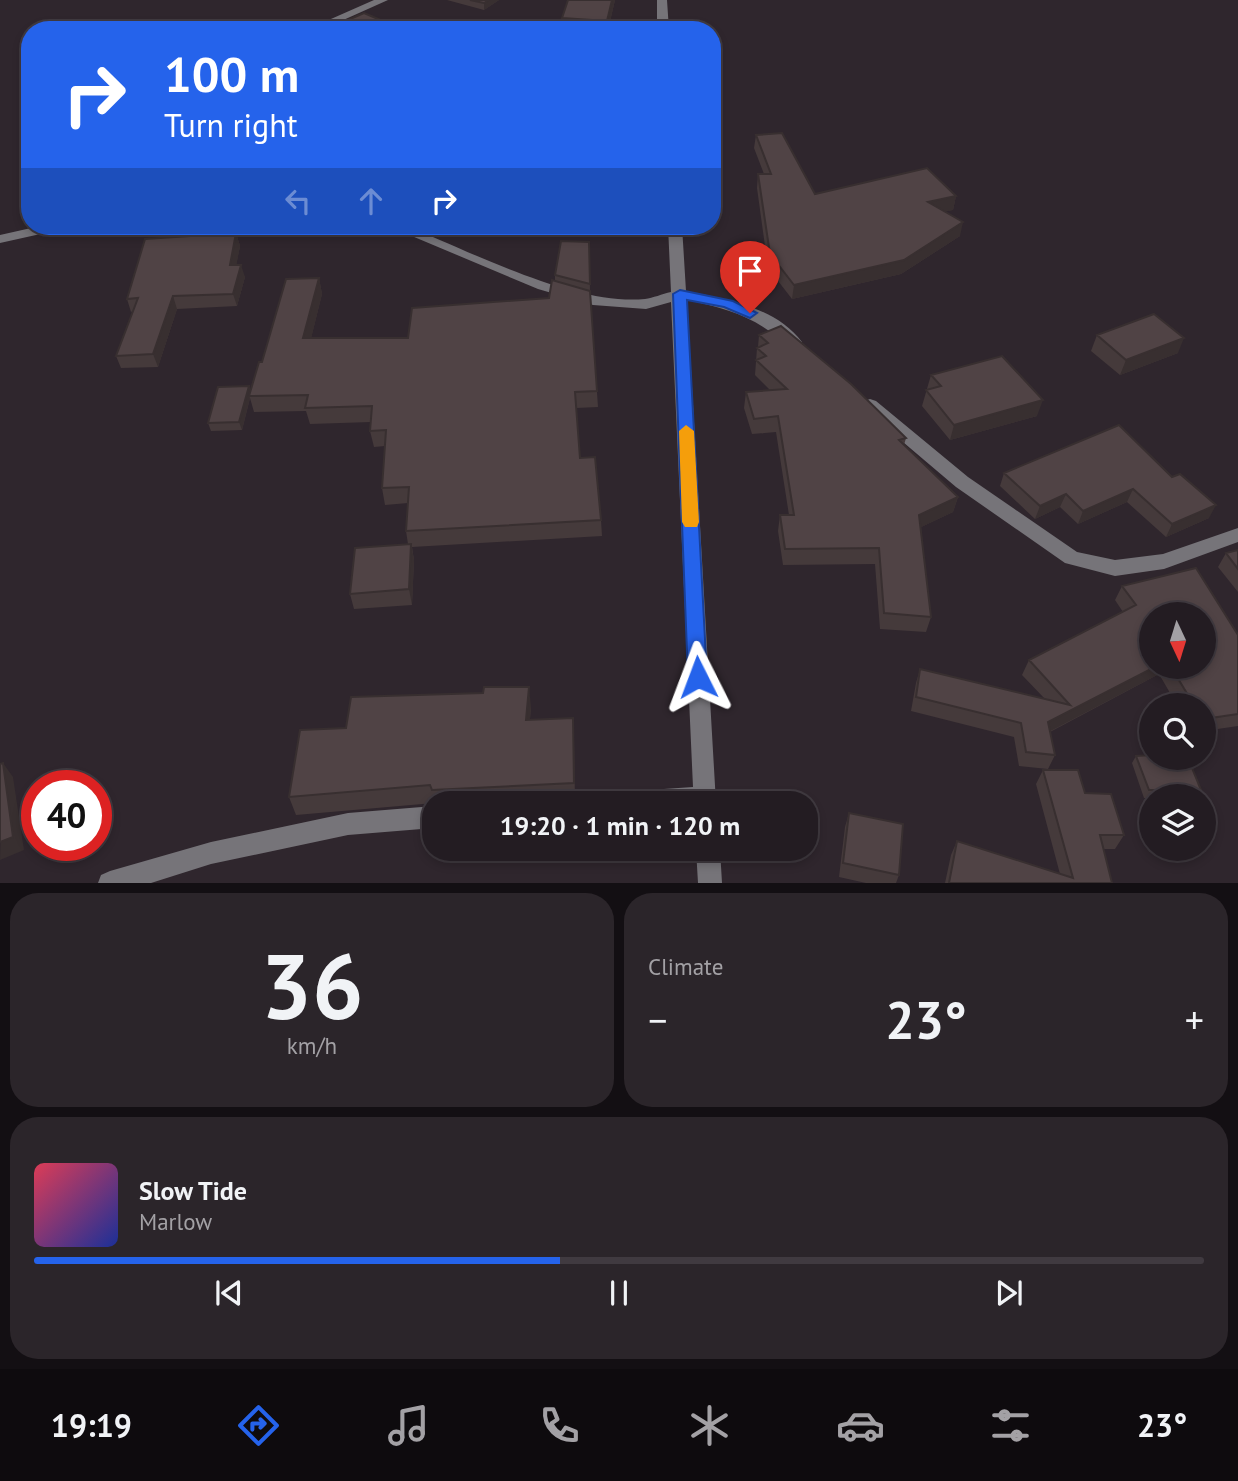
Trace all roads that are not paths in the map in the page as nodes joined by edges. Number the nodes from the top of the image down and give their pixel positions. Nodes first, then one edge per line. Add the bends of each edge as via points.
1 (383, 0) edge
2 (662, 0) edge
3 (333, 21) edge
4 (663, 21) edge
5 (21, 234) edge
6 (417, 235) edge
7 (677, 235) edge
8 (0, 239) edge
9 (680, 294) junction
10 (811, 356) edge
11 (860, 397) edge
12 (1238, 535) edge
13 (704, 791) edge
14 (422, 818) edge
15 (709, 861) edge
16 (110, 883) edge
17 (710, 883) edge

1 - 3 street
2 - 4 street
5 - 8 street
6 - 9 street via 543,286 598,302 646,304
7 - 9 street
9 - 10 street via 728,304 772,323
9 - 13 street
11 - 12 street via 962,482 1072,558 1115,568 1164,561
14 - 16 street via 348,824 211,853
15 - 17 street

